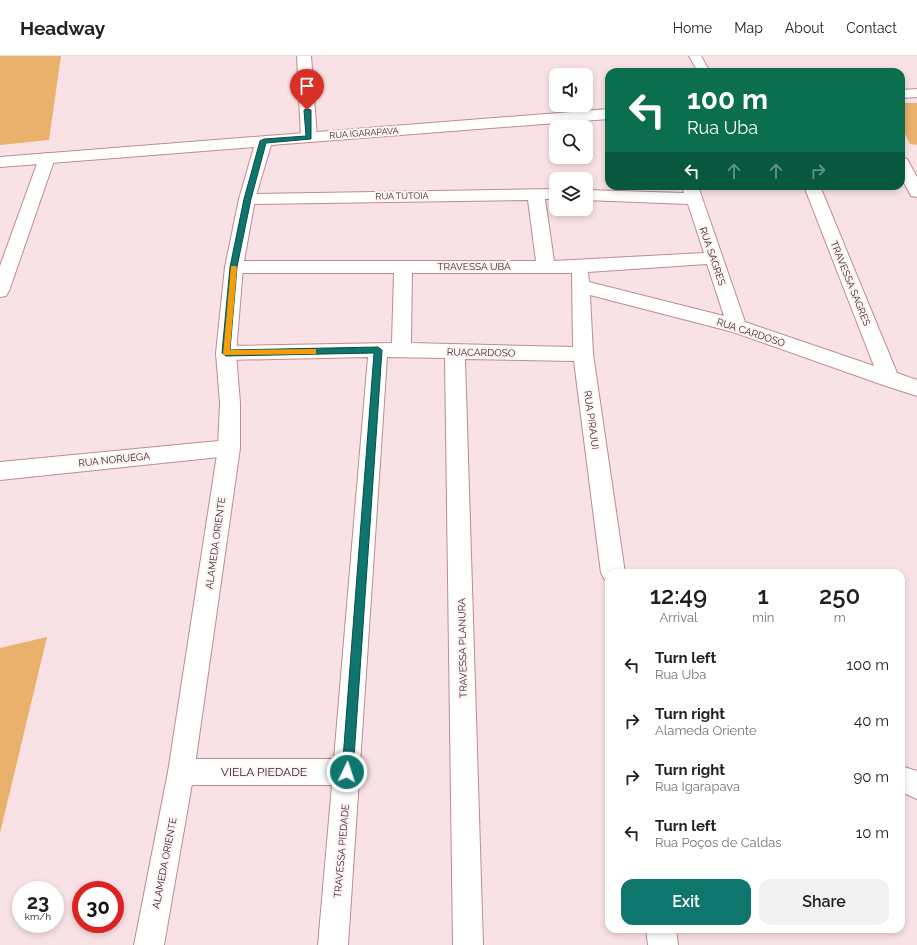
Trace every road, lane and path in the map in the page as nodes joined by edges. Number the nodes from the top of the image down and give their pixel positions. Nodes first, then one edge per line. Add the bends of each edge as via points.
1 (304, 56) edge
2 (695, 56) edge
3 (702, 68) edge
4 (917, 93) edge
5 (905, 94) edge
6 (605, 114) edge
7 (309, 138) junction
8 (264, 141) junction
9 (905, 155) edge
10 (47, 158) junction
11 (917, 158) edge
12 (0, 162) edge
13 (905, 170) edge
14 (814, 190) edge
15 (917, 192) edge
16 (692, 193) edge
17 (536, 194) junction
18 (549, 194) edge
19 (593, 196) edge
20 (247, 199) junction
21 (714, 258) junction
22 (403, 266) junction
23 (546, 266) junction
24 (234, 267) junction
25 (579, 267) junction
26 (582, 287) junction
27 (0, 291) edge
28 (737, 326) junction
29 (390, 350) junction
30 (455, 351) junction
31 (226, 353) junction
32 (583, 354) junction
33 (890, 380) junction
34 (917, 388) edge
35 (229, 448) junction
36 (0, 470) edge
37 (612, 569) edge
38 (181, 772) junction
39 (347, 772) junction
40 (905, 781) edge
41 (917, 786) edge
42 (662, 933) edge
43 (149, 945) edge
44 (333, 945) edge
45 (468, 945) edge
46 (663, 945) edge

1 - 7 street
2 - 3 lane
4 - 5 street
6 - 7 street, RUA IGARAPAVA
7 - 8 street, RUA IGARAPAVA
8 - 10 street, RUA IGARAPAVA
8 - 20 street, ALAMEDA ORIENTE
9 - 11 street
10 - 12 street, RUA IGARAPAVA
10 - 27 street
13 - 15 street
14 - 33 street, TRAVESSA SAGRES
16 - 19 street
16 - 21 street, RUA SAGRES
17 - 18 street, RUA TUTOIA
17 - 20 street, RUA TUTOIA
17 - 23 street
20 - 24 street, ALAMEDA ORIENTE
21 - 25 street, TRAVESSA UBÁ
21 - 28 street, RUA SAGRES
22 - 23 street, TRAVESSA UBÁ
22 - 24 street, TRAVESSA UBÁ
22 - 29 street, TRAVESSA PIEDADE
23 - 25 street, TRAVESSA UBÁ
24 - 31 street, ALAMEDA ORIENTE
25 - 26 street, RUA PIRAJUI
26 - 28 street, RUA CARDOSO
26 - 32 street, RUA PIRAJUI
28 - 33 street, RUA CARDOSO
29 - 30 street, RUACARDOSO
29 - 31 street, RUACARDOSO
29 - 39 street, TRAVESSA PIEDADE
30 - 32 street, RUACARDOSO
30 - 45 street, TRAVESSA PLANURA
31 - 35 street, ALAMEDA ORIENTE via 230,403
32 - 37 street, RUA PIRAJUI
33 - 34 street, RUA CARDOSO
35 - 36 street, RUA NORUEGA
35 - 38 street, ALAMEDA ORIENTE
38 - 39 street, VIELA PIEDADE
38 - 43 street, ALAMEDA ORIENTE
39 - 44 street, TRAVESSA PIEDADE
40 - 41 street
42 - 46 street

